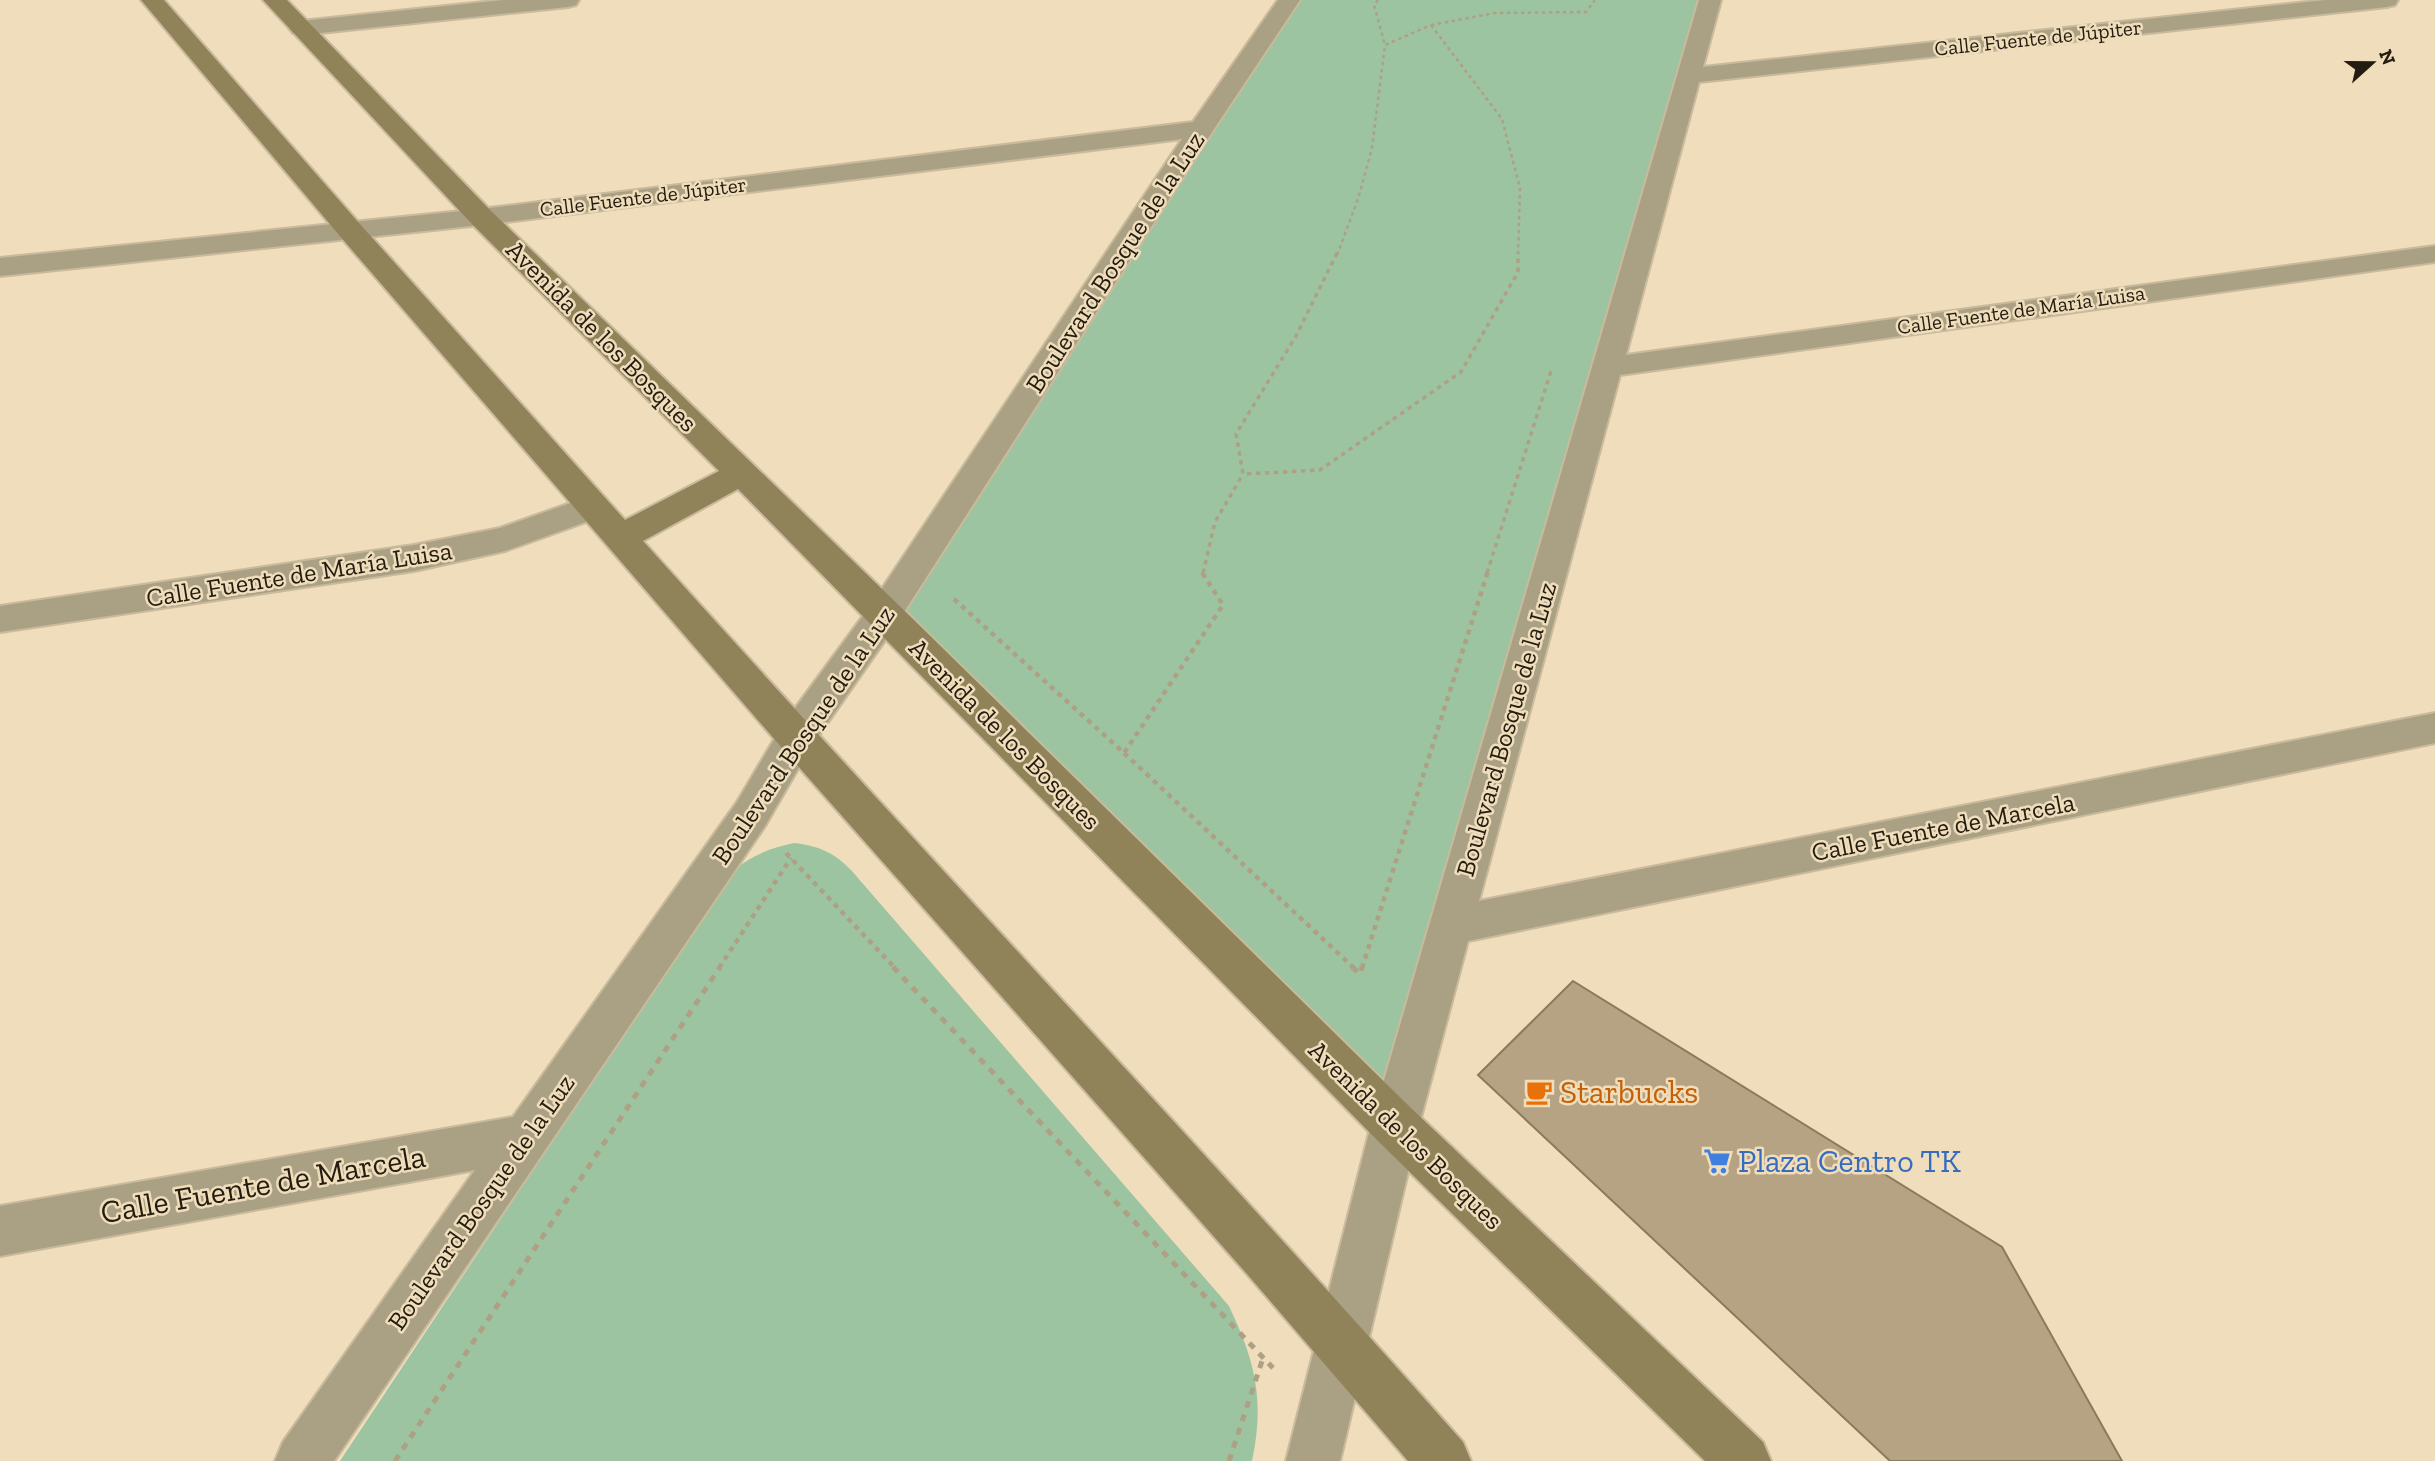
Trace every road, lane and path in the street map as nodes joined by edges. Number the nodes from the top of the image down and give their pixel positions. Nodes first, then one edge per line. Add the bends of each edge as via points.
1 (152, 0) edge
2 (274, 0) edge
3 (568, 0) edge
4 (1289, 0) edge
5 (1378, 0) edge
6 (1595, 0) edge
7 (1710, 0) edge
8 (2387, 0) edge
9 (1431, 25) junction
10 (301, 27) junction
11 (1385, 45) junction
12 (1689, 76) junction
13 (1201, 129) junction
14 (481, 217) junction
15 (349, 229) junction
16 (2435, 254) edge
17 (0, 267) edge
18 (1555, 360) dead end
19 (1607, 367) junction
20 (741, 473) junction
21 (1243, 474) junction
22 (593, 507) junction
23 (620, 538) junction
24 (947, 592) dead end
25 (884, 614) junction
26 (0, 619) edge
27 (2435, 727) edge
28 (796, 737) junction
29 (1124, 752) junction
30 (751, 814) junction
31 (791, 858) junction
32 (1450, 926) junction
33 (1395, 1125) junction
34 (526, 1138) junction
35 (0, 1231) edge
36 (1343, 1343) junction
37 (1263, 1358) junction
38 (1325, 1422) junction
39 (302, 1461) edge
40 (395, 1461) edge
41 (1229, 1461) edge
42 (1313, 1461) edge
43 (1444, 1461) edge
44 (1744, 1461) edge

1 - 15 main road
2 - 10 main road, Avenida de los Bosques
3 - 10 street
4 - 13 street, Boulevard Bosque de la Luz
5 - 11 path via 1374,5
6 - 9 path via 1586,12 1495,13
7 - 12 street, Boulevard Bosque de la Luz
8 - 12 street, Calle Fuente de Júpiter
9 - 11 path
9 - 21 path via 1502,119 1520,188 1518,272 1461,372 1320,470
10 - 14 main road, Avenida de los Bosques
11 - 21 path via 1370,160 1338,256 1292,348 1236,434
12 - 19 street, Boulevard Bosque de la Luz
13 - 14 street, Calle Fuente de Júpiter
13 - 25 street, Boulevard Bosque de la Luz
14 - 15 street, Calle Fuente de Júpiter
14 - 20 main road, Avenida de los Bosques
15 - 17 street, Calle Fuente de Júpiter
15 - 22 main road
16 - 19 street, Calle Fuente de María Luisa
18 - 29 path via 1360,974
19 - 32 street, Boulevard Bosque de la Luz
20 - 23 main road
20 - 25 main road, Avenida de los Bosques
21 - 29 path via 1216,522 1203,574 1223,605
22 - 23 main road
22 - 26 street, Calle Fuente de María Luisa via 505,539 414,558
23 - 28 main road
24 - 29 path
25 - 28 street, Boulevard Bosque de la Luz
25 - 33 main road, Avenida de los Bosques
27 - 32 street, Calle Fuente de Marcela
28 - 30 street, Boulevard Bosque de la Luz
28 - 36 main road
30 - 31 path
30 - 34 street, Boulevard Bosque de la Luz
31 - 37 path
31 - 40 path
32 - 33 street, Boulevard Bosque de la Luz
33 - 36 street, Boulevard Bosque de la Luz
33 - 44 main road, Avenida de los Bosques
34 - 35 street, Calle Fuente de Marcela
34 - 39 street, Boulevard Bosque de la Luz
36 - 38 street, Boulevard Bosque de la Luz
36 - 43 main road
37 - 38 path
37 - 41 path
38 - 42 street, Boulevard Bosque de la Luz

